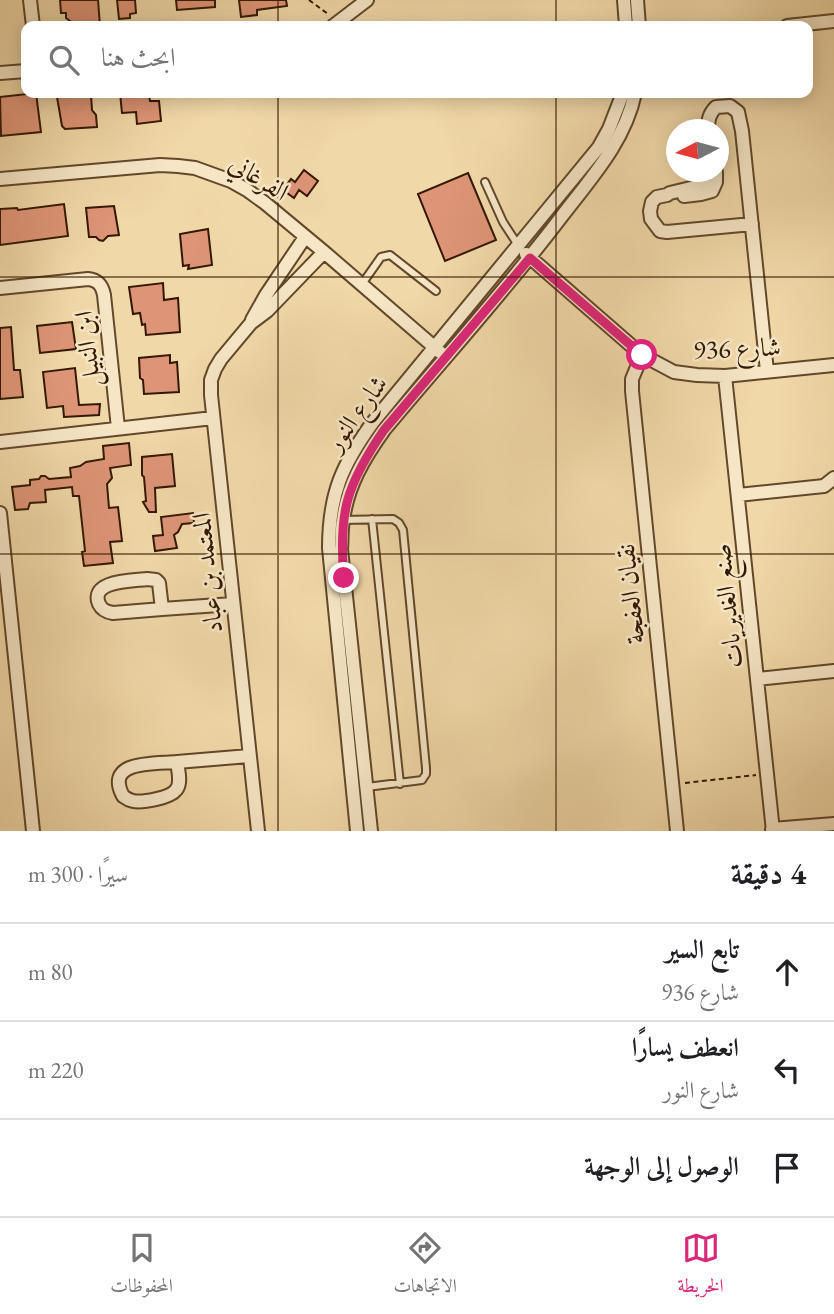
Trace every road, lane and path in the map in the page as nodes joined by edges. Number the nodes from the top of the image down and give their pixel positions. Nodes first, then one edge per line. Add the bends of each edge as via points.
1 (30, 0) edge
2 (309, 0) edge
3 (367, 0) edge
4 (624, 0) edge
5 (637, 0) edge
6 (32, 21) edge
7 (333, 21) edge
8 (340, 21) edge
9 (626, 21) edge
10 (639, 21) edge
11 (834, 21) edge
12 (813, 23) edge
13 (21, 71) edge
14 (0, 73) edge
15 (621, 98) edge
16 (634, 98) edge
17 (708, 119) edge
18 (0, 179) edge
19 (485, 182) dead end
20 (705, 182) edge
21 (716, 182) edge
22 (667, 195) junction
23 (752, 224) junction
24 (305, 237) junction
25 (518, 246) junction
26 (324, 252) junction
27 (530, 258) junction
28 (362, 285) junction
29 (0, 288) edge
30 (436, 291) dead end
31 (251, 323) junction
32 (434, 348) junction
33 (642, 355) junction
34 (446, 356) junction
35 (834, 365) edge
36 (767, 371) junction
37 (725, 376) junction
38 (213, 418) junction
39 (118, 428) junction
40 (0, 442) edge
41 (834, 478) edge
42 (834, 492) edge
43 (738, 499) junction
44 (0, 513) edge
45 (372, 519) junction
46 (342, 520) junction
47 (233, 604) junction
48 (162, 609) junction
49 (834, 671) edge
50 (834, 678) edge
51 (758, 682) junction
52 (249, 756) junction
53 (177, 762) junction
54 (767, 774) junction
55 (400, 784) junction
56 (673, 784) junction
57 (367, 789) junction
58 (353, 794) junction
59 (834, 824) edge
60 (773, 830) edge
61 (33, 831) edge
62 (258, 831) edge
63 (357, 831) edge
64 (371, 831) edge
65 (677, 831) edge

1 - 6 street
2 - 7 path
3 - 8 street
4 - 9 street
5 - 10 street
11 - 12 street
13 - 14 street
15 - 25 street, شارع النور via 599,147
16 - 27 street, شارع النور via 613,149
17 - 23 street via 716,107 730,106 738,112
18 - 24 street, الفرغاني via 134,167 195,168 247,190
19 - 25 lane
20 - 22 street
21 - 22 street via 707,193
22 - 23 street via 657,197 649,211 660,231
23 - 36 street
24 - 26 street, الفرغاني
24 - 31 street, المعتمد بن عباد
25 - 27 street, شارع 936
25 - 32 street, شارع النور
26 - 28 street, الفرغاني
26 - 31 street, المعتمد بن عباد
27 - 33 street, شارع 936
27 - 34 street, شارع النور
28 - 30 lane via 381,257 390,255
28 - 32 street, الفرغاني
29 - 39 street, ابن النبيل via 88,279 99,283
31 - 38 street, المعتمد بن عباد via 215,369 211,380
32 - 34 street, الفرغاني
32 - 58 street, شارع النور via 373,422 333,495 329,548
33 - 37 street, شارع 936 via 674,372
33 - 56 street, نقيان العفجة via 632,391
34 - 46 street, شارع النور via 365,457
35 - 36 street, شارع 936
36 - 37 street, شارع 936
37 - 43 street, صنع الغديريات
38 - 39 street
38 - 47 street, المعتمد بن عباد
39 - 40 street
41 - 43 street via 817,487
42 - 43 street
43 - 51 street, صنع الغديريات
44 - 61 street
45 - 46 lane
45 - 55 lane
45 - 55 lane via 399,523 405,542 426,774 422,780
46 - 57 street, شارع النور via 341,549
47 - 48 street
47 - 52 street, المعتمد بن عباد
48 - 48 street via 106,612 100,607 99,593 109,584 152,579 159,583
49 - 51 street
50 - 51 street
51 - 54 street, صنع الغديريات
52 - 53 street
52 - 62 street, المعتمد بن عباد
53 - 53 street via 126,769 117,782 122,796 138,802 175,792
54 - 56 path
54 - 60 street, صنع الغديريات
55 - 57 lane
56 - 65 street, نقيان العفجة
57 - 58 street
57 - 64 street, شارع النور
58 - 63 street, شارع النور
59 - 60 street

